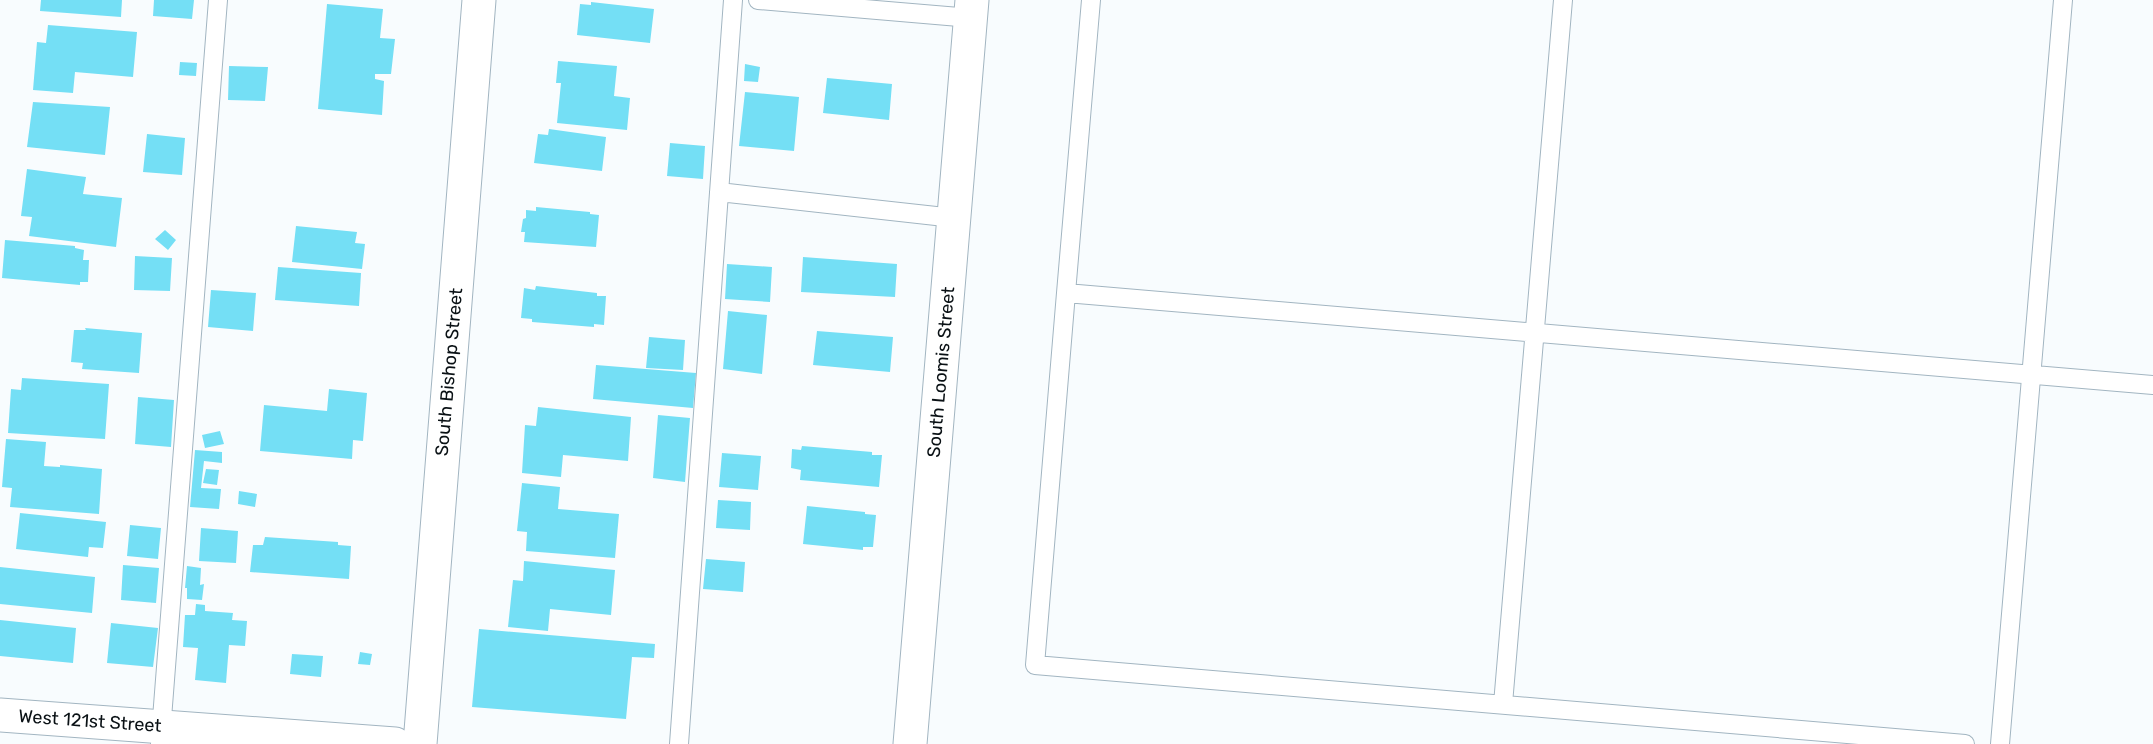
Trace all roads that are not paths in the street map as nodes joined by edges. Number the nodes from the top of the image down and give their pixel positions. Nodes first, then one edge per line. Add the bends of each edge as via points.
1 (218, 0) edge
2 (479, 0) edge
3 (733, 0) edge
4 (758, 0) edge
5 (1091, 0) edge
6 (1563, 0) edge
7 (2063, 0) edge
8 (972, 9) edge
9 (719, 192) junction
10 (954, 218) junction
11 (1066, 293) junction
12 (1534, 332) junction
13 (2032, 374) junction
14 (2153, 385) edge
15 (1503, 704) junction
16 (0, 714) edge
17 (160, 735) edge
18 (395, 744) edge
19 (420, 744) edge
20 (679, 744) edge
21 (910, 744) edge
22 (1965, 744) edge
23 (2000, 744) edge

1 - 17 lane
2 - 19 street, South Bishop Street
3 - 9 lane
4 - 8 lane
5 - 11 lane
6 - 12 lane
7 - 13 lane
8 - 10 street, South Loomis Street
9 - 10 lane
9 - 20 lane
10 - 21 street, South Loomis Street
11 - 12 lane
11 - 15 lane via 1035,665
12 - 13 lane
12 - 15 lane
13 - 14 lane
13 - 23 lane
15 - 22 lane
16 - 17 street, West 121st Street
17 - 18 street, West 121st Street

